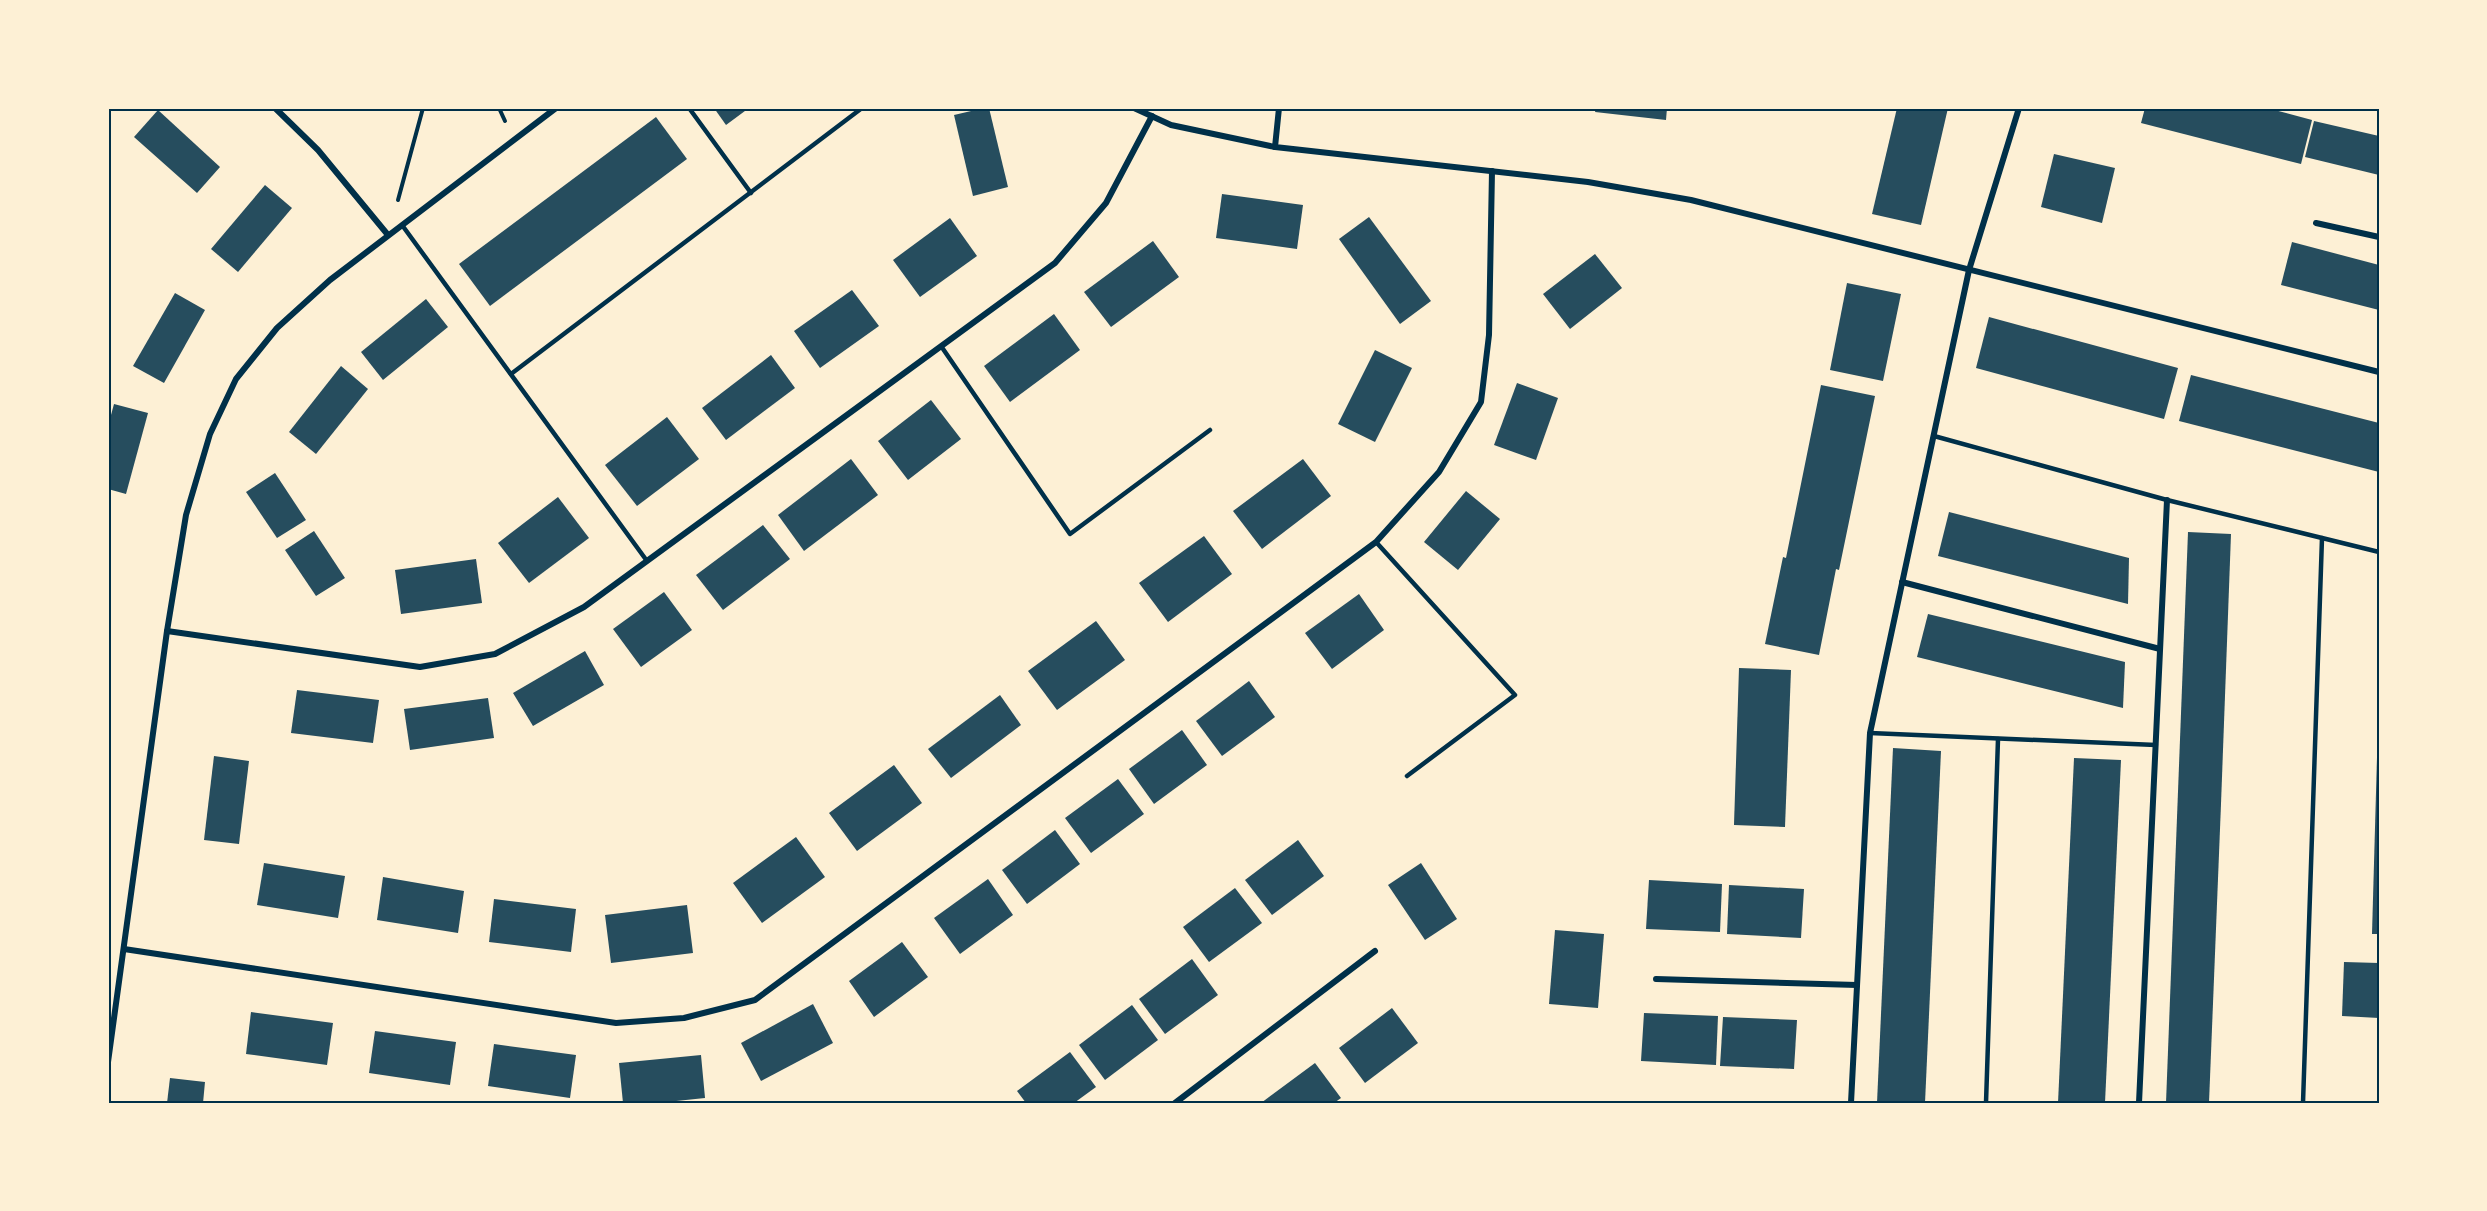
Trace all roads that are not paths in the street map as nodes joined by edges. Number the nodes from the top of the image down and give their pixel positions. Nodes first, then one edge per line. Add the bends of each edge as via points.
1 (275, 108) edge
2 (556, 108) edge
3 (690, 108) edge
4 (862, 108) edge
5 (1134, 108) edge
6 (1279, 108) edge
7 (2019, 108) edge
8 (1152, 116) junction
9 (1275, 147) junction
10 (1492, 171) junction
11 (751, 193) junction
12 (2316, 222) dead end
13 (402, 225) junction
14 (388, 235) junction
15 (2379, 237) edge
16 (1969, 270) junction
17 (940, 346) junction
18 (2379, 372) edge
19 (511, 374) junction
20 (1210, 430) dead end
21 (1934, 436) junction
22 (2167, 500) junction
23 (2322, 538) junction
24 (1376, 542) junction
25 (2379, 552) edge
26 (647, 561) junction
27 (1902, 582) junction
28 (167, 631) junction
29 (2160, 649) junction
30 (1870, 733) junction
31 (1998, 739) junction
32 (2156, 745) junction
33 (1407, 776) dead end
34 (124, 949) junction
35 (1375, 951) dead end
36 (1656, 979) dead end
37 (1857, 985) junction
38 (108, 1062) edge
39 (1175, 1103) edge
40 (1851, 1103) edge
41 (1986, 1103) edge
42 (2139, 1103) edge
43 (2303, 1103) edge

1 - 14 street via 333,168
2 - 13 street
3 - 11 lane
4 - 11 lane
5 - 8 street
6 - 9 street
7 - 16 street
8 - 9 street via 1171,125
8 - 17 street via 1106,202 1055,262
9 - 10 street
10 - 16 street via 1691,200
10 - 24 street via 1489,335 1481,402 1439,472
11 - 19 lane
12 - 15 street
13 - 14 street
13 - 19 lane
14 - 28 street via 277,328 236,379 210,434 186,516
16 - 18 street
16 - 21 street
17 - 20 lane via 1070,534
17 - 26 street
19 - 26 lane
21 - 22 lane
21 - 27 street
22 - 23 lane
22 - 29 street
23 - 25 lane
23 - 43 lane
24 - 33 lane via 1515,695
24 - 34 street via 755,1000 684,1018 616,1023
26 - 28 street via 584,607 495,654 420,667
27 - 29 street
27 - 30 street
28 - 34 street
29 - 32 street
30 - 31 lane
30 - 37 street
31 - 32 lane
31 - 41 lane
32 - 42 street
34 - 38 street
35 - 39 street
36 - 37 street
37 - 40 street

